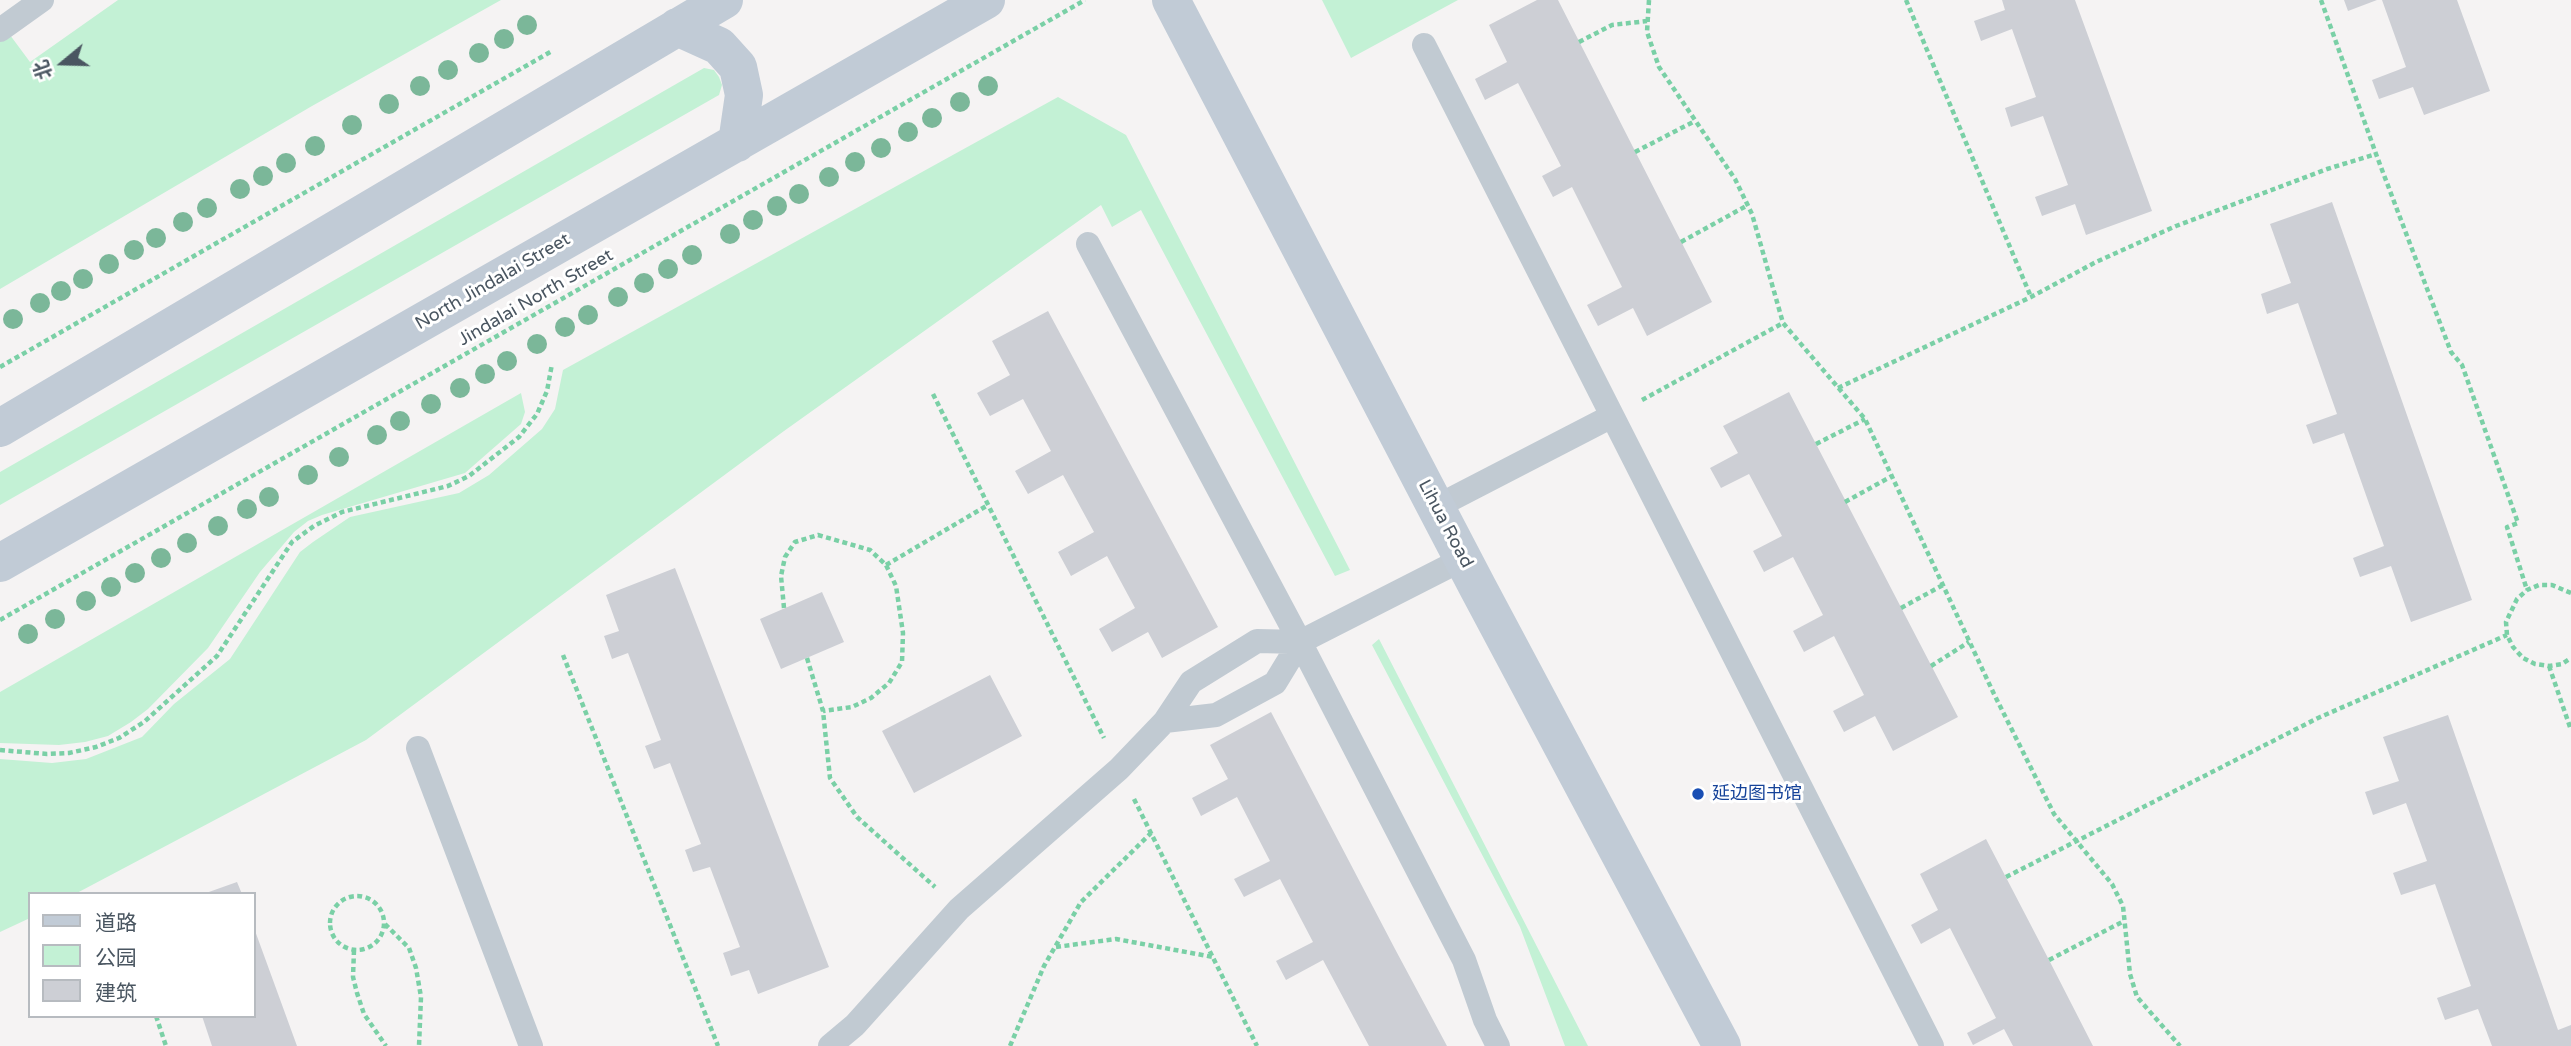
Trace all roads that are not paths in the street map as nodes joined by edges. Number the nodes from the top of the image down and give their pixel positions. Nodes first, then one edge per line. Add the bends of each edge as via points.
1 (42, 0) edge
2 (724, 0) edge
3 (986, 0) edge
4 (1171, 0) edge
5 (677, 27) junction
6 (0, 30) edge
7 (1424, 45) dead end
8 (737, 143) junction
9 (1087, 244) dead end
10 (1612, 416) junction
11 (0, 429) edge
12 (1436, 508) junction
13 (1464, 559) junction
14 (0, 563) edge
15 (1300, 642) junction
16 (1165, 721) junction
17 (418, 748) dead end
18 (531, 1046) edge
19 (830, 1046) edge
20 (1498, 1046) edge
21 (1723, 1046) edge
22 (1932, 1046) edge

1 - 6 lane
2 - 5 main road
3 - 8 main road, North Jindalai Street
4 - 12 main road, Lihua Road
5 - 8 main road via 719,46 738,67 744,95
5 - 11 main road
7 - 10 lane
8 - 14 main road, North Jindalai Street
9 - 15 lane
10 - 12 lane
10 - 22 lane
12 - 13 main road, Lihua Road
13 - 15 lane
13 - 21 main road, Lihua Road
15 - 16 lane via 1275,683 1216,715
15 - 16 lane via 1257,641 1191,682
15 - 20 lane via 1464,960
16 - 19 lane via 1119,769 959,909 855,1025
17 - 18 lane

